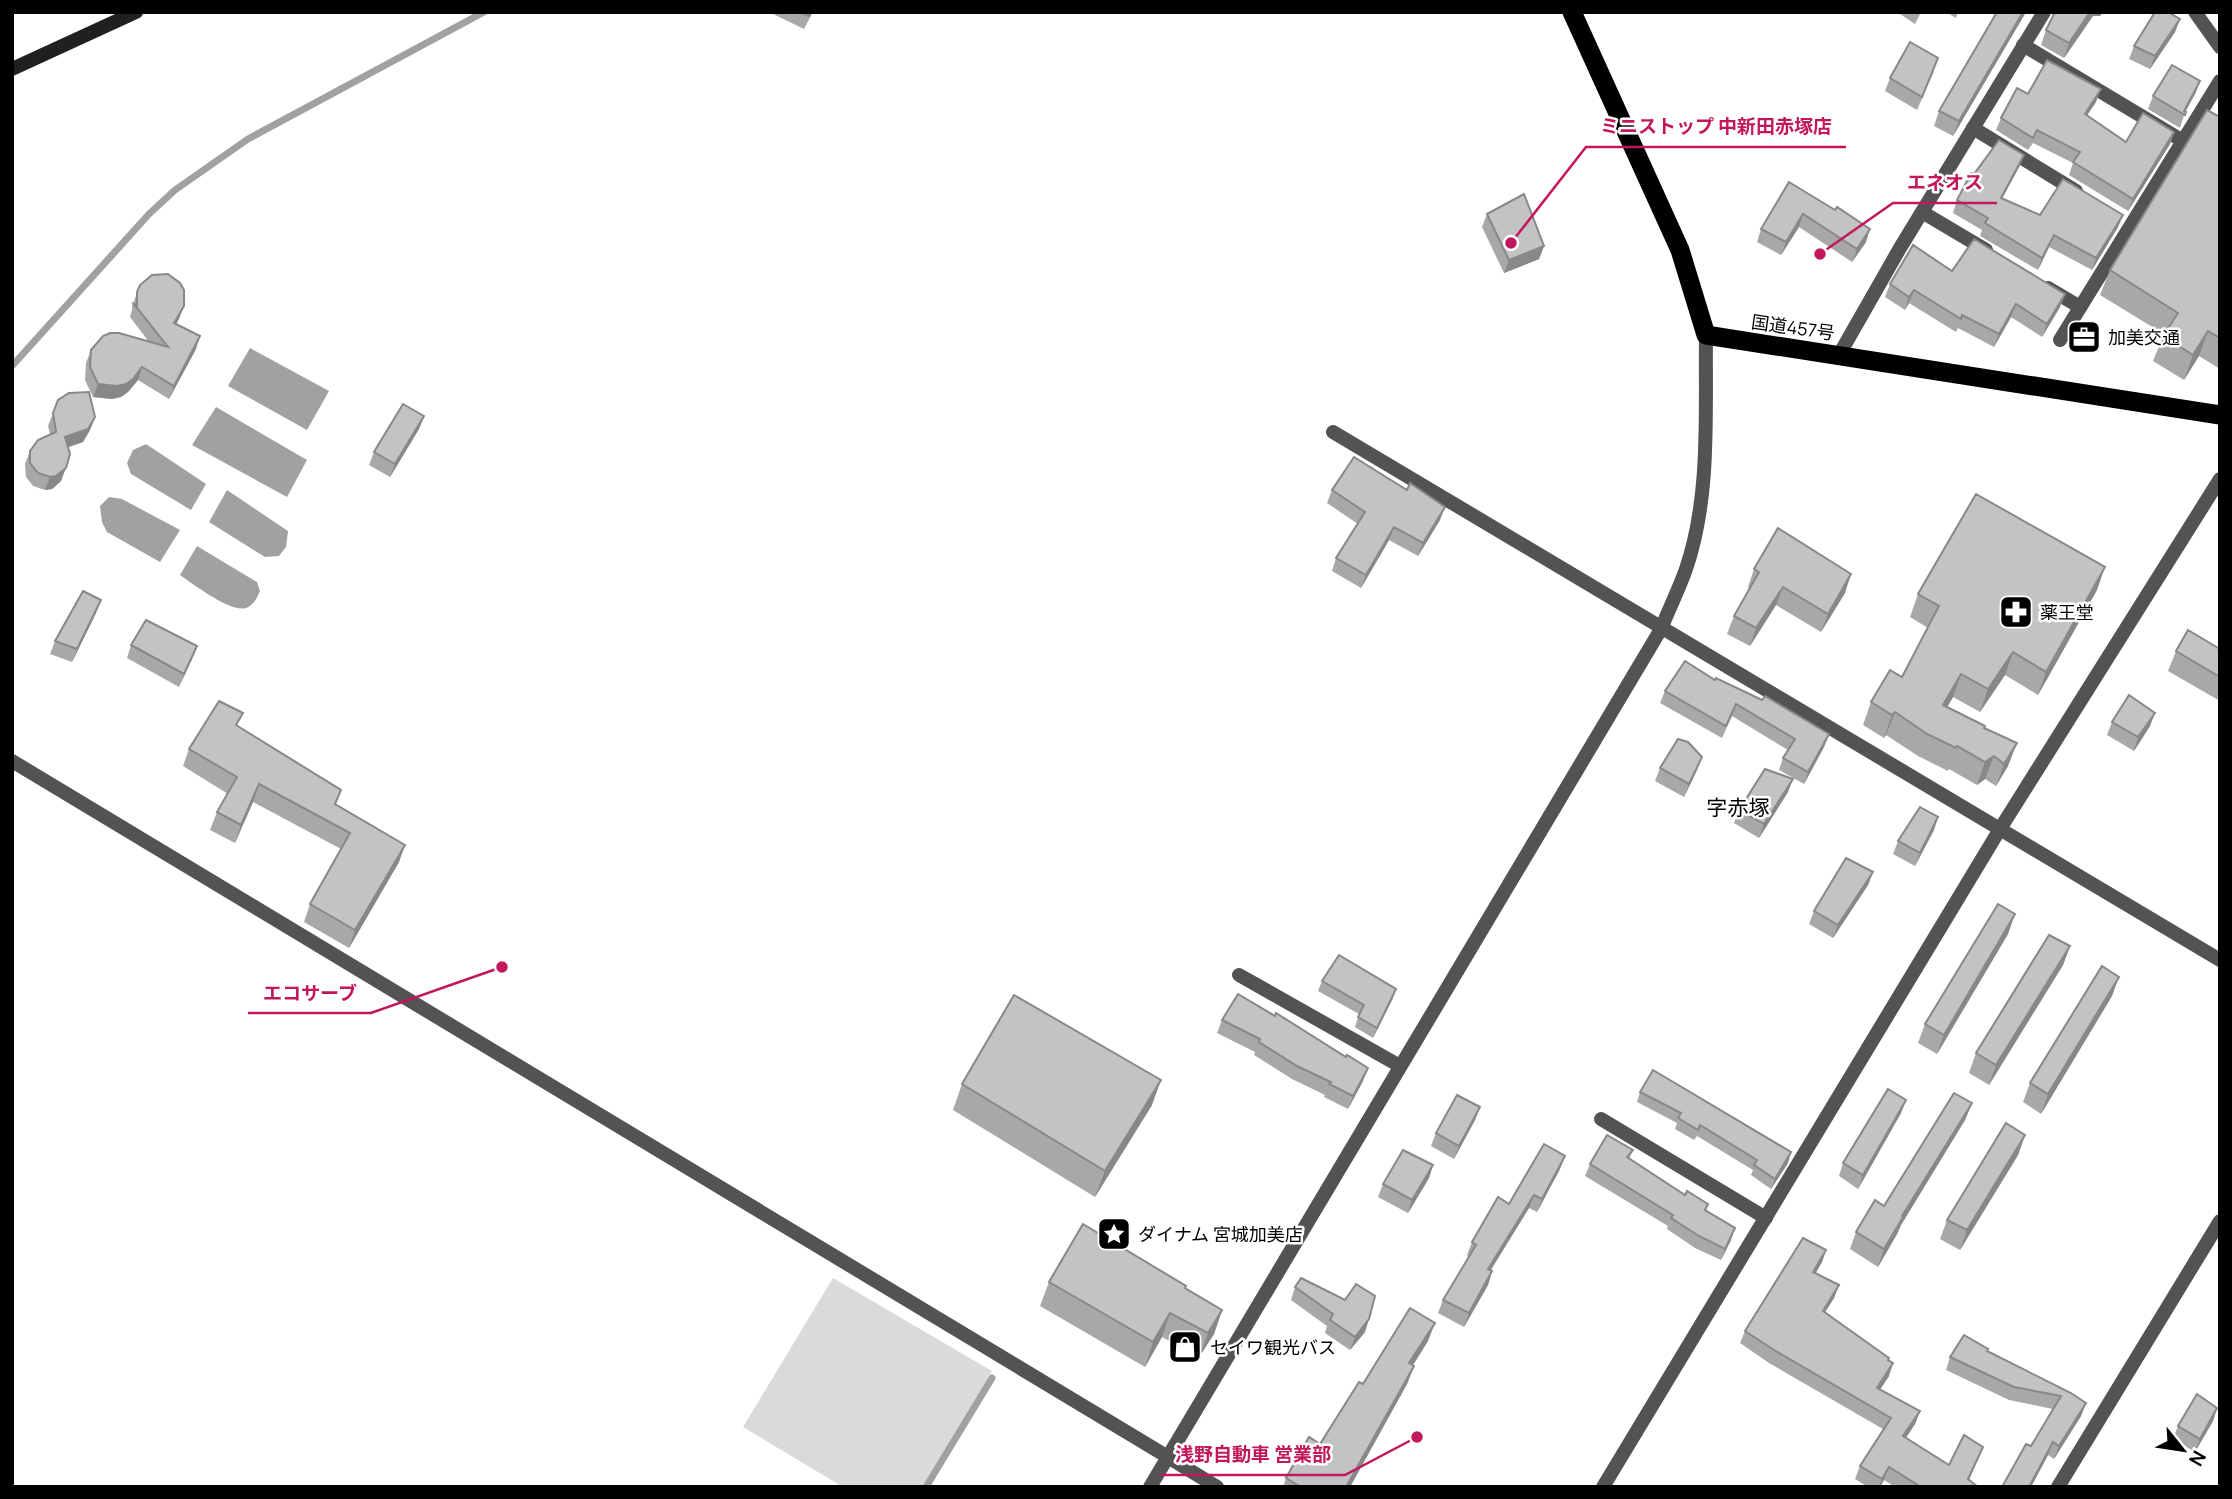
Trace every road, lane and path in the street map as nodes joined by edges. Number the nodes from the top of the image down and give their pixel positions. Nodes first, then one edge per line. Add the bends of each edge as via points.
1 (136, 12) edge
2 (1572, 12) edge
3 (2044, 12) edge
4 (2195, 12) edge
5 (2023, 45) junction
6 (2220, 47) edge
7 (12, 69) edge
8 (2220, 81) edge
9 (1973, 128) junction
10 (2183, 141) junction
11 (2086, 197) edge
12 (1922, 212) junction
13 (2001, 260) edge
14 (2035, 280) edge
15 (2080, 307) junction
16 (1706, 335) junction
17 (2060, 340) dead end
18 (1839, 355) junction
19 (2220, 415) edge
20 (1333, 432) dead end
21 (2220, 479) edge
22 (1661, 629) junction
23 (12, 761) edge
24 (2000, 829) junction
25 (2220, 960) edge
26 (1239, 975) dead end
27 (1400, 1066) junction
28 (1601, 1119) dead end
29 (1766, 1218) junction
30 (2220, 1221) edge
31 (1168, 1458) junction
32 (1150, 1487) edge
33 (1217, 1487) edge
34 (1604, 1487) edge
35 (2058, 1487) edge

1 - 7 main road
2 - 16 highway via 1680,250
3 - 5 street
4 - 6 street
5 - 9 street
5 - 10 street
8 - 10 street
9 - 11 street
9 - 12 street
10 - 15 street via 2126,221
12 - 13 street
12 - 18 street
14 - 15 street
15 - 17 street
16 - 18 highway, 国道457号
16 - 22 street via 1701,503 1686,568
18 - 19 highway, 国道457号
20 - 22 street
21 - 24 street
22 - 24 street
22 - 27 street
23 - 31 street
24 - 25 street
24 - 29 street
26 - 27 street
27 - 31 street
28 - 29 street
29 - 34 street
30 - 35 street
31 - 32 street
31 - 33 street

